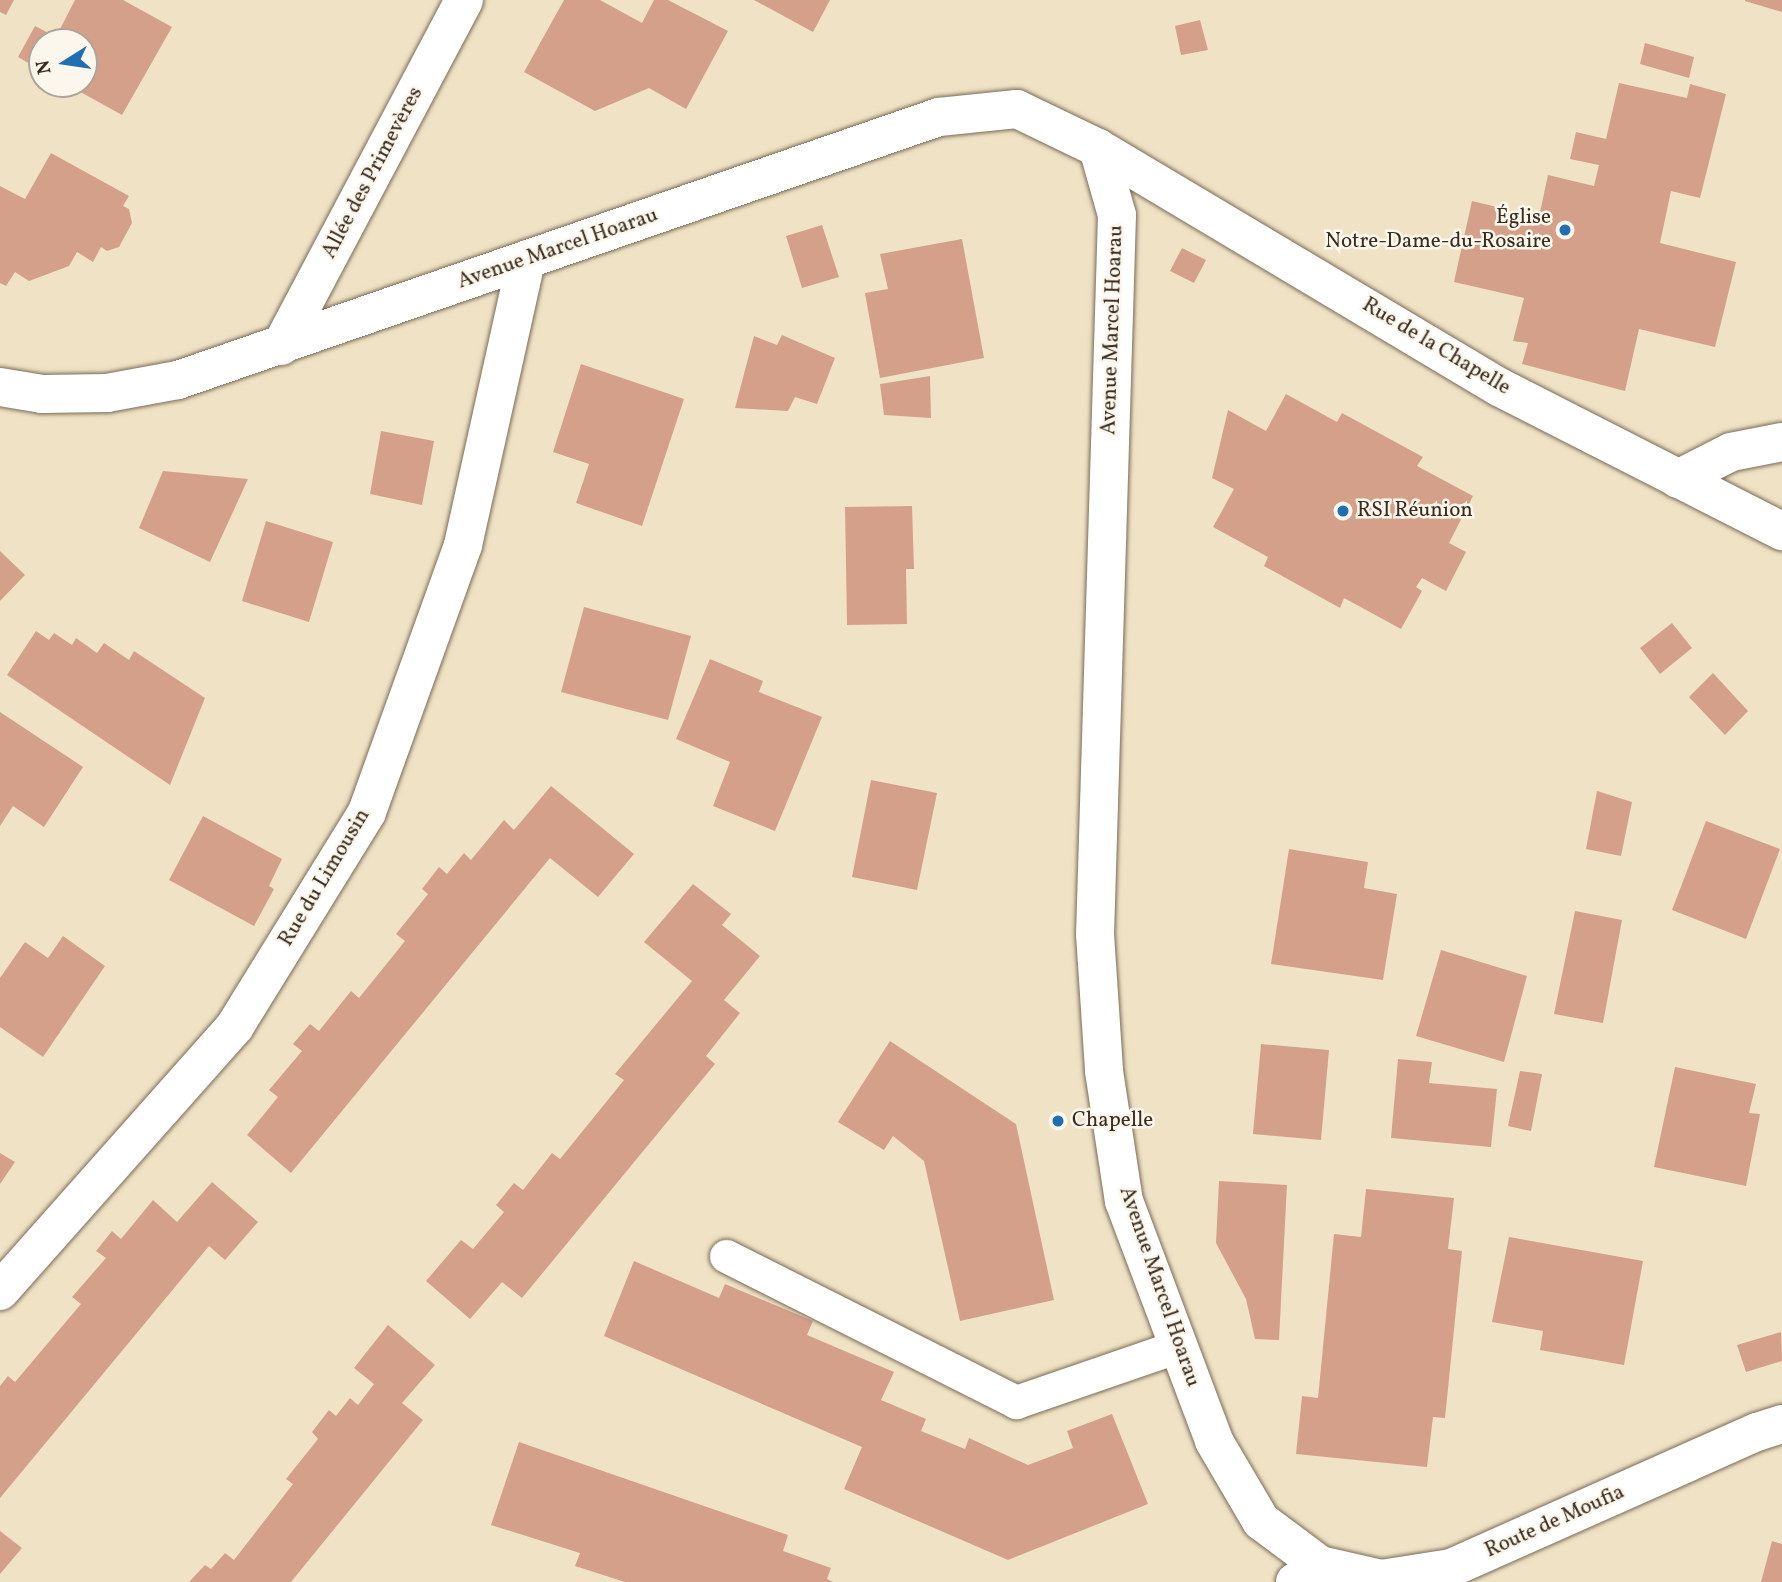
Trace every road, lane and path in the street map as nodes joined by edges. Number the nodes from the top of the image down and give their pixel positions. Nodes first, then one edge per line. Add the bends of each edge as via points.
1 (464, 0) edge
2 (1098, 148) junction
3 (526, 260) junction
4 (281, 346) junction
5 (0, 387) edge
6 (1782, 442) edge
7 (1678, 479) junction
8 (1782, 531) edge
9 (726, 1256) dead end
10 (0, 1291) edge
11 (1179, 1346) junction
12 (1782, 1424) edge
13 (1313, 1576) edge

1 - 4 main road, Allée des Primevères
2 - 3 main road, Avenue Marcel Hoarau via 1017,108 939,117
2 - 7 main road, Rue de la Chapelle via 1499,387
2 - 11 main road, Avenue Marcel Hoarau via 1117,215 1095,934 1104,1070 1124,1201
3 - 4 main road, Avenue Marcel Hoarau
3 - 10 main road, Rue du Limousin via 463,545 366,812 235,1026
4 - 5 main road, Avenue Marcel Hoarau via 178,380 107,393 42,394
6 - 7 main road via 1731,452
7 - 8 main road, Rue de la Chapelle
9 - 11 lane via 1016,1402
11 - 13 main road, Avenue Marcel Hoarau via 1214,1441 1261,1521
12 - 13 main road, Route de Moufia via 1451,1568 1381,1579

